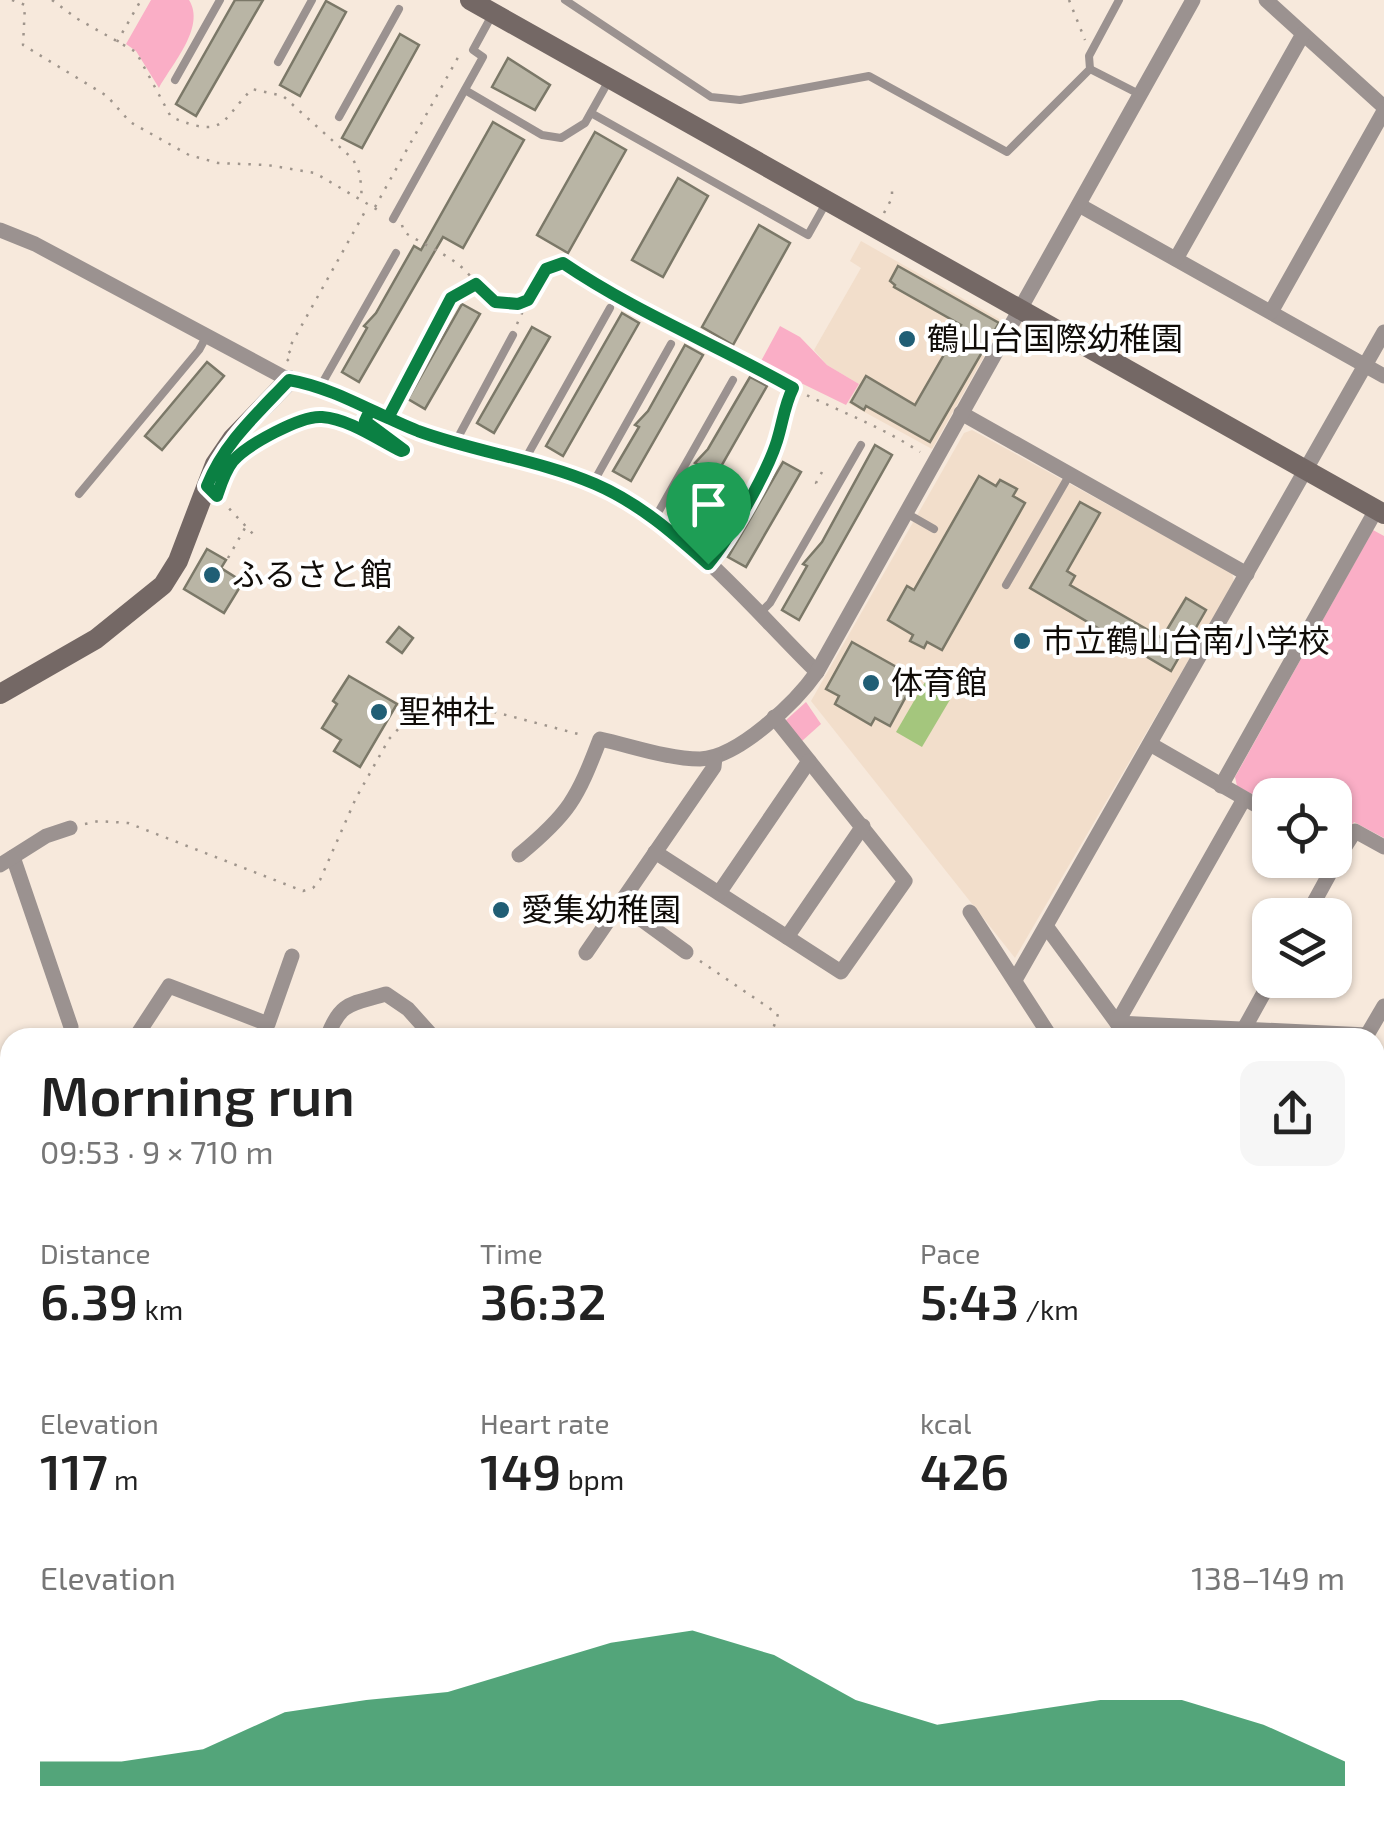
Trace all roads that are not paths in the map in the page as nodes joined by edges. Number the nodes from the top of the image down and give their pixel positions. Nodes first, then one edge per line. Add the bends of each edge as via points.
1 (220, 0) edge
2 (312, 0) edge
3 (470, 0) edge
4 (565, 0) edge
5 (1119, 0) edge
6 (1193, 0) edge
7 (1266, 0) edge
8 (497, 6) edge
9 (399, 9) dead end
10 (1304, 34) junction
11 (278, 62) dead end
12 (1090, 69) junction
13 (610, 78) junction
14 (174, 80) dead end
15 (465, 90) junction
16 (1140, 95) junction
17 (1384, 109) edge
18 (590, 113) junction
19 (339, 116) dead end
20 (828, 201) junction
21 (1079, 205) junction
22 (393, 219) road end
23 (0, 230) edge
24 (396, 253) dead end
25 (1176, 259) junction
26 (610, 308) dead end
27 (1020, 310) junction
28 (445, 312) road end
29 (1271, 312) junction
30 (1384, 332) edge
31 (513, 335) road end
32 (206, 336) junction
33 (671, 344) dead end
34 (1366, 365) junction
35 (286, 373) junction
36 (1384, 376) edge
37 (733, 380) dead end
38 (320, 388) junction
39 (961, 413) junction
40 (388, 418) junction
41 (455, 442) junction
42 (861, 445) dead end
43 (523, 463) junction
44 (768, 463) road end
45 (1305, 470) junction
46 (1070, 474) junction
47 (593, 483) junction
48 (79, 494) dead end
49 (1380, 512) edge
50 (906, 513) junction
51 (655, 518) junction
52 (934, 528) dead end
53 (708, 564) junction
54 (1247, 574) junction
55 (1006, 585) dead end
56 (758, 614) junction
57 (817, 672) junction
58 (0, 694) edge
59 (774, 717) junction
60 (1150, 744) junction
61 (714, 757) junction
62 (809, 762) junction
63 (1222, 786) junction
64 (1244, 799) junction
65 (1252, 803) edge
66 (863, 826) junction
67 (70, 828) road end
68 (1352, 833) edge
69 (1384, 847) edge
70 (656, 852) junction
71 (519, 856) dead end
72 (7, 861) edge
73 (719, 893) junction
74 (620, 904) junction
75 (970, 912) dead end
76 (1046, 926) junction
77 (787, 937) junction
78 (686, 952) road end
79 (586, 953) dead end
80 (292, 956) dead end
81 (1015, 980) junction
82 (1262, 998) edge
83 (1384, 1006) edge
84 (1117, 1023) junction
85 (71, 1027) dead end
86 (142, 1028) edge
87 (331, 1028) edge
88 (425, 1028) edge
89 (1045, 1028) edge
90 (1245, 1028) joint
91 (1370, 1028) edge

1 - 14 lane
2 - 11 lane
3 - 8 street
4 - 12 lane via 711,97 740,100 869,76 1007,152
5 - 12 lane via 1088,56
6 - 16 street
7 - 10 street
8 - 13 street
8 - 15 lane via 473,50 484,57
9 - 19 lane
10 - 17 street
10 - 25 street
12 - 16 lane
13 - 18 lane
13 - 20 street
15 - 18 lane via 552,138 578,130
15 - 22 lane
16 - 21 street
17 - 29 street
18 - 20 lane via 808,235
20 - 27 street
21 - 25 street
21 - 27 street
23 - 32 street
24 - 38 lane
25 - 29 street
26 - 43 lane
27 - 39 street
27 - 45 street
28 - 40 lane
29 - 34 street
30 - 34 street
31 - 41 lane
32 - 35 street
32 - 48 lane
33 - 47 lane
34 - 36 street
34 - 45 street
35 - 38 street
35 - 58 street via 216,464 163,584 96,639
37 - 51 lane
38 - 40 street
39 - 46 street
39 - 50 street
40 - 41 street
41 - 43 street
42 - 56 lane
43 - 47 street
44 - 53 lane
45 - 49 street
45 - 54 street
46 - 54 street
46 - 55 lane
47 - 51 street
49 - 63 street
50 - 52 lane
50 - 57 street
51 - 53 street
53 - 56 street
54 - 60 street
56 - 57 street
57 - 59 street
59 - 61 street
59 - 62 street
60 - 63 street
60 - 76 street
61 - 70 street via 714,767
61 - 71 street via 600,738 571,806
62 - 66 street
62 - 73 street
63 - 64 street
64 - 65 street
64 - 84 street
66 - 77 street
66 - 77 street via 904,881 841,972
67 - 72 street
68 - 69 street
70 - 73 street
70 - 74 street
72 - 85 street
73 - 77 street
74 - 78 street
74 - 79 street
75 - 81 street
76 - 81 street
76 - 84 street
80 - 86 street via 268,1024 169,986
81 - 89 street
82 - 90 street
83 - 91 street
84 - 90 street
87 - 88 street via 342,1007 386,994

